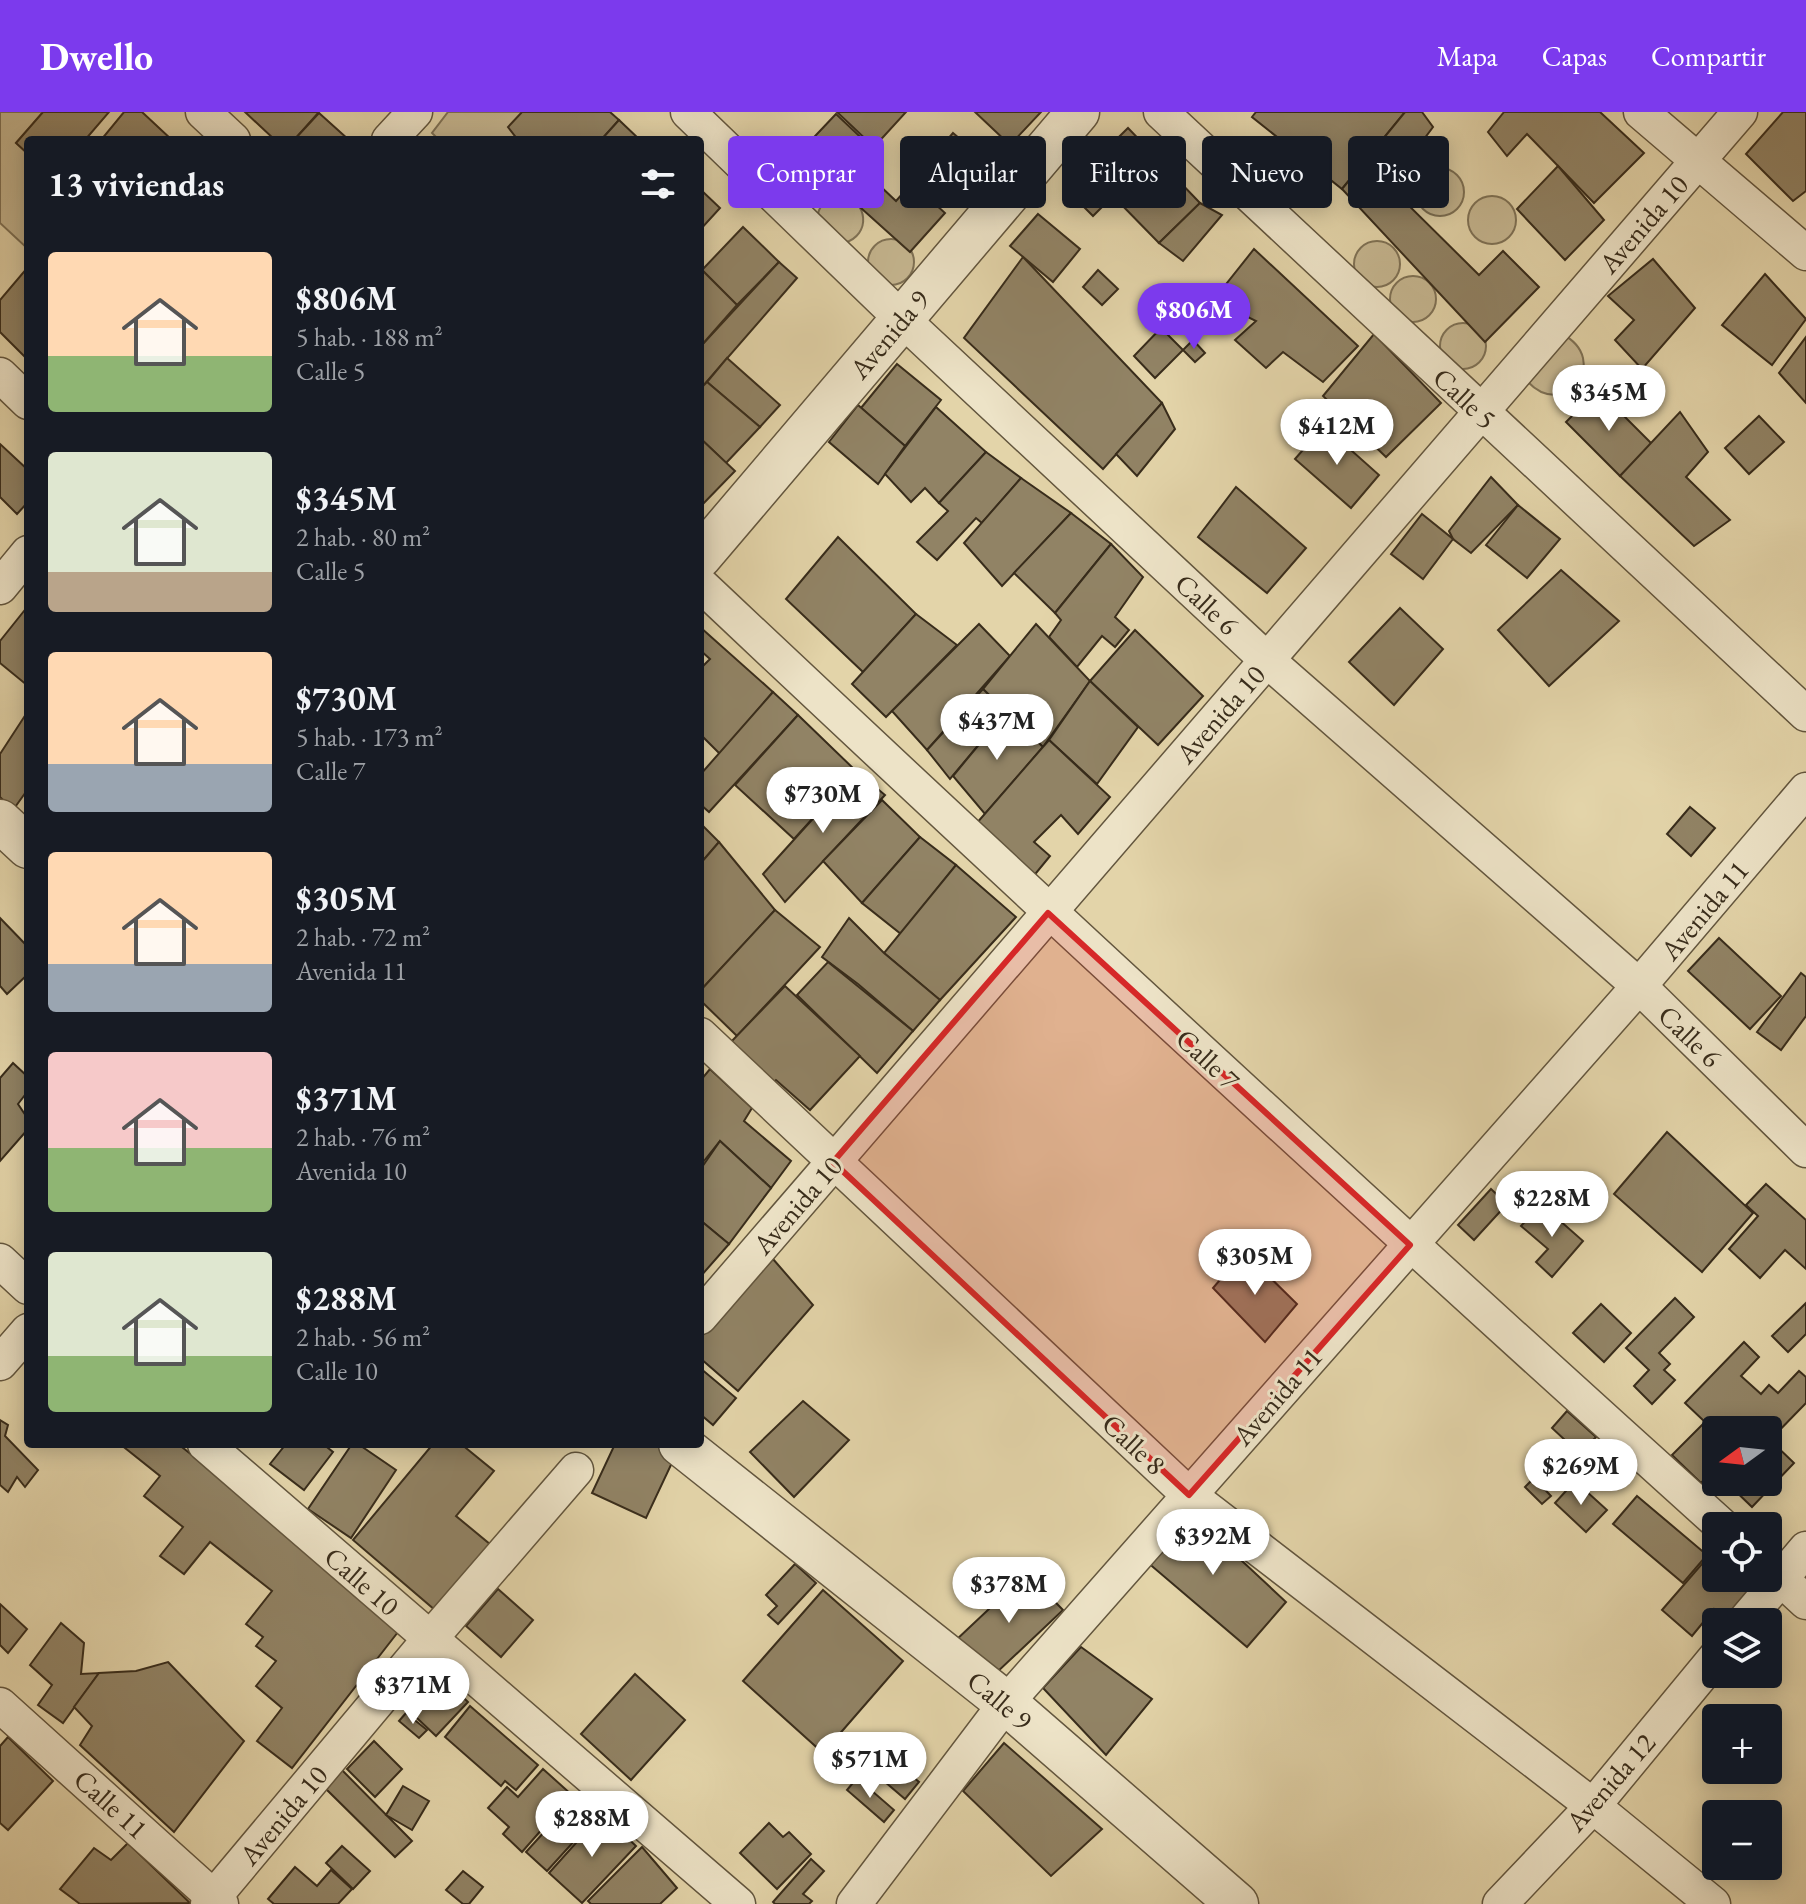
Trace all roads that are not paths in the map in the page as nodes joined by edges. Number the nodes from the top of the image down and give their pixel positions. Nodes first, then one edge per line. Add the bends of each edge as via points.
1 (203, 112) edge
2 (415, 112) edge
3 (688, 112) edge
4 (1078, 112) edge
5 (1161, 112) edge
6 (1641, 112) edge
7 (1740, 112) edge
8 (229, 136) edge
9 (393, 136) edge
10 (1698, 161) junction
11 (1806, 253) edge
12 (902, 319) junction
13 (0, 375) edge
14 (24, 398) edge
15 (1480, 412) junction
16 (704, 552) edge
17 (24, 558) edge
18 (0, 587) edge
19 (704, 588) edge
20 (1267, 660) junction
21 (1806, 714) edge
22 (1806, 790) edge
23 (0, 821) edge
24 (24, 843) edge
25 (1048, 913) junction
26 (1639, 986) junction
27 (704, 1039) edge
28 (1806, 1150) edge
29 (833, 1162) junction
30 (1410, 1245) junction
31 (0, 1261) edge
32 (24, 1283) edge
33 (704, 1312) edge
34 (24, 1336) edge
35 (0, 1363) edge
36 (210, 1448) edge
37 (685, 1448) edge
38 (576, 1470) dead end
39 (1189, 1495) junction
40 (1706, 1512) edge
41 (1806, 1549) edge
42 (1782, 1567) edge
43 (1782, 1580) edge
44 (1806, 1602) edge
45 (429, 1640) junction
46 (1702, 1674) edge
47 (1006, 1703) junction
48 (0, 1705) edge
49 (1593, 1806) junction
50 (215, 1902) edge
51 (738, 1904) edge
52 (854, 1904) edge
53 (1237, 1904) edge
54 (1500, 1904) edge
55 (1713, 1904) edge

1 - 8 street
2 - 9 street
3 - 12 street, Calle 6
4 - 12 street, Avenida 9
5 - 15 street, Calle 5
6 - 10 street
7 - 10 street, Avenida 10
10 - 11 street
10 - 15 street, Avenida 10
12 - 16 street, Avenida 9
12 - 20 street, Calle 6
13 - 14 street
15 - 20 street, Avenida 10
15 - 21 street, Calle 5
17 - 18 street
19 - 25 street, Calle 7
20 - 25 street, Avenida 10
20 - 26 street, Calle 6
22 - 26 street, Avenida 11
23 - 24 street
25 - 29 street, Avenida 10
25 - 30 street, Calle 7
26 - 28 street, Calle 6
26 - 30 street, Avenida 11
27 - 29 street, Calle 8
29 - 33 street, Avenida 10
29 - 39 street, Calle 8
30 - 39 street, Avenida 11
30 - 40 street, Calle 7
31 - 32 street
34 - 35 street
36 - 45 street, Calle 10
37 - 47 street, Calle 9
38 - 45 street, Avenida 10
39 - 47 street, Avenida 11
39 - 49 street, Calle 8
41 - 42 street
43 - 44 street
45 - 50 street, Avenida 10
45 - 51 street, Calle 10
46 - 49 street, Avenida 12
47 - 52 street, Avenida 11
47 - 53 street, Calle 9
48 - 50 street, Calle 11
49 - 54 street, Avenida 12
49 - 55 street, Calle 8

